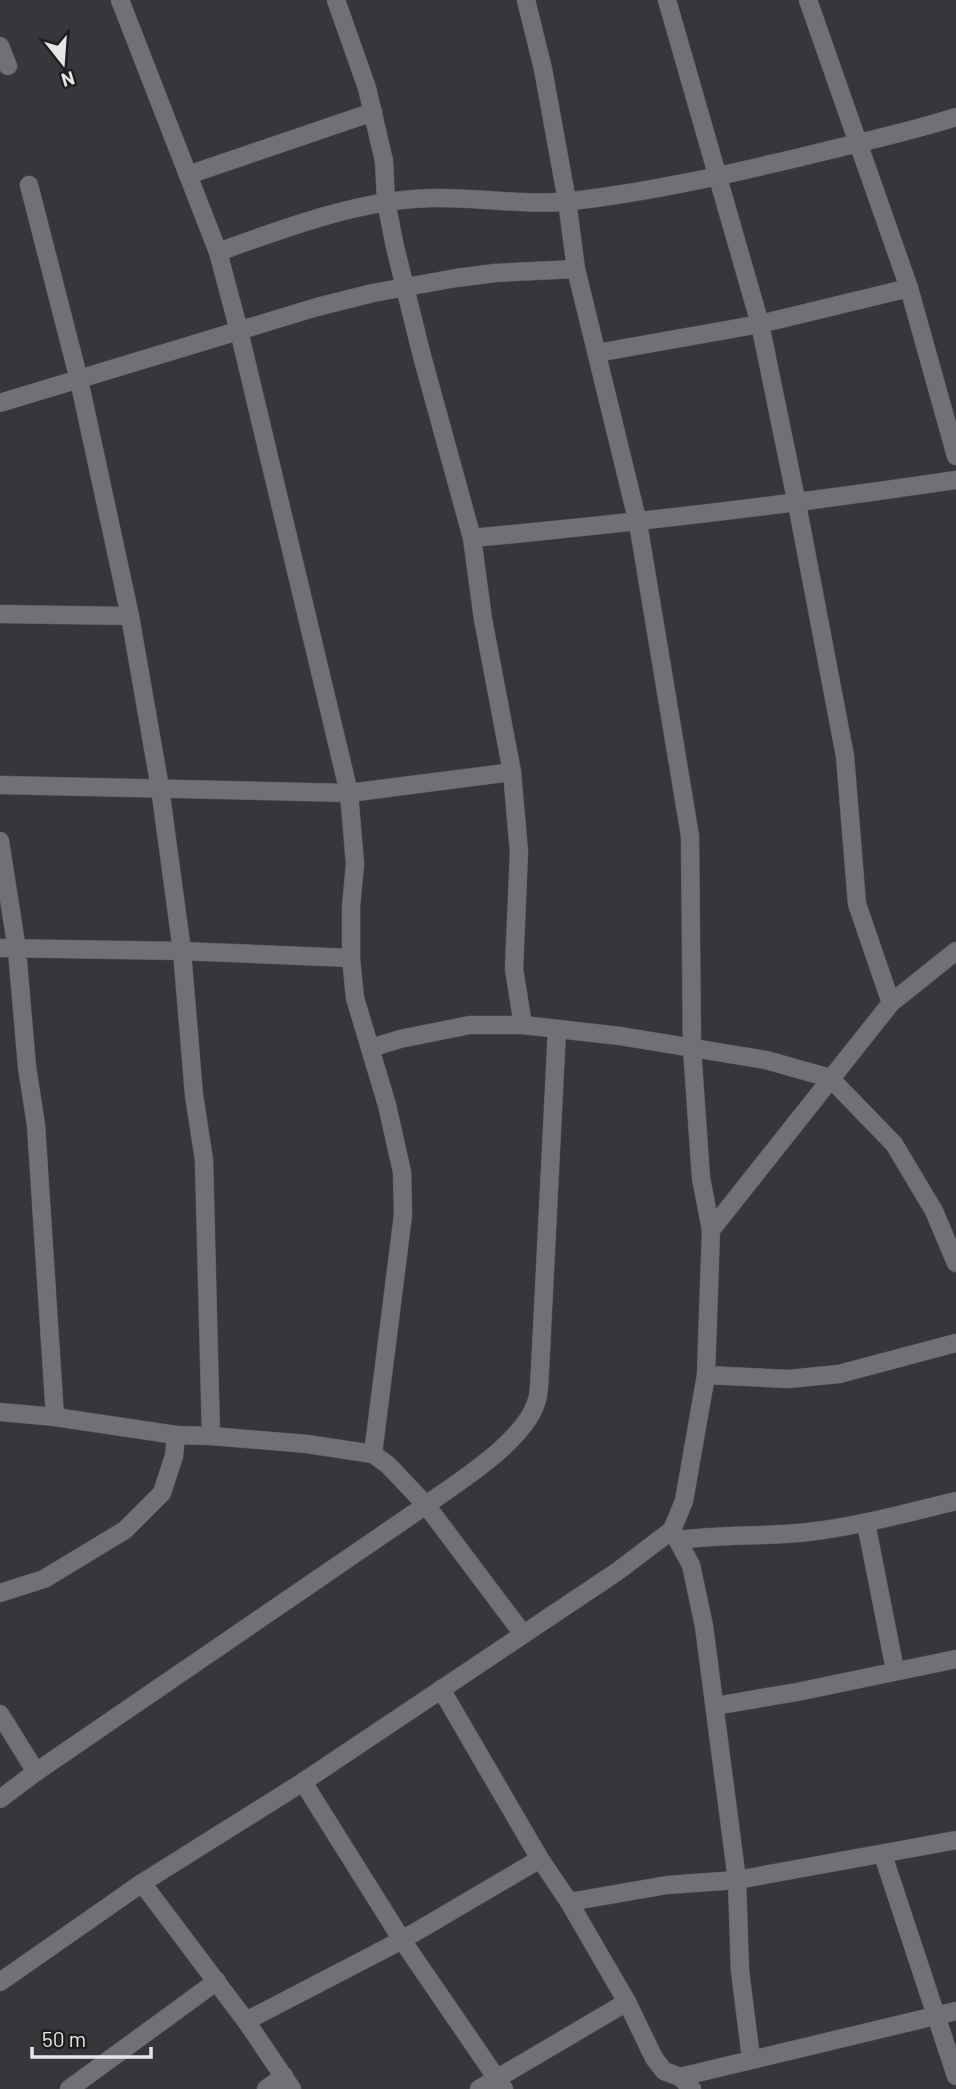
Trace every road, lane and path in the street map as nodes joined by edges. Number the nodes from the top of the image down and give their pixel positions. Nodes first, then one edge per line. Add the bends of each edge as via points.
1 (120, 0) edge
2 (336, 0) edge
3 (526, 0) edge
4 (667, 0) edge
5 (808, 0) edge
6 (0, 46) edge
7 (8, 66) dead end
8 (373, 112) junction
9 (956, 117) edge
10 (859, 143) junction
11 (188, 175) junction
12 (718, 177) junction
13 (29, 185) dead end
14 (386, 201) junction
15 (567, 201) junction
16 (218, 253) junction
17 (576, 269) junction
18 (405, 288) junction
19 (909, 288) junction
20 (760, 324) junction
21 (239, 331) junction
22 (597, 354) junction
23 (79, 380) junction
24 (0, 403) edge
25 (956, 457) edge
26 (956, 480) edge
27 (797, 503) junction
28 (638, 523) junction
29 (472, 538) junction
30 (0, 614) edge
31 (130, 616) junction
32 (512, 772) junction
33 (0, 785) edge
34 (160, 789) junction
35 (349, 793) junction
36 (0, 841) edge
37 (9, 949) edge
38 (182, 951) junction
39 (956, 951) edge
40 (351, 958) junction
41 (891, 1003) junction
42 (523, 1026) junction
43 (557, 1029) junction
44 (371, 1048) junction
45 (692, 1048) junction
46 (830, 1078) junction
47 (711, 1230) junction
48 (956, 1263) edge
49 (956, 1343) edge
50 (706, 1375) junction
51 (0, 1412) edge
52 (55, 1417) junction
53 (176, 1435) junction
54 (211, 1436) junction
55 (373, 1454) junction
56 (956, 1501) edge
57 (426, 1505) junction
58 (866, 1523) junction
59 (676, 1535) junction
60 (0, 1593) edge
61 (523, 1634) junction
62 (956, 1659) edge
63 (895, 1670) junction
64 (441, 1689) junction
65 (715, 1706) junction
66 (0, 1714) edge
67 (36, 1772) junction
68 (303, 1782) junction
69 (0, 1799) edge
70 (956, 1840) edge
71 (883, 1855) junction
72 (540, 1859) junction
73 (737, 1880) junction
74 (142, 1883) junction
75 (569, 1902) junction
76 (402, 1940) junction
77 (216, 1981) junction
78 (0, 1982) edge
79 (627, 2002) junction
80 (956, 2011) edge
81 (935, 2017) junction
82 (246, 2021) junction
83 (751, 2058) junction
84 (956, 2076) edge
85 (288, 2082) edge
86 (501, 2083) edge
87 (686, 2083) edge
88 (69, 2089) edge
89 (266, 2089) edge
90 (479, 2089) edge

1 - 11 street
2 - 8 street
3 - 15 street
4 - 12 street
5 - 10 street
6 - 7 street
8 - 11 street
8 - 14 street via 384,161
9 - 10 street
10 - 12 street
10 - 19 street
11 - 16 street
12 - 15 street
12 - 20 street
13 - 23 street
14 - 15 street
14 - 16 street via 277,231
14 - 18 street
15 - 17 street
16 - 21 street
17 - 18 street via 495,273
17 - 22 street
18 - 21 street via 317,307
18 - 29 street
19 - 20 street
19 - 25 street
20 - 22 street
20 - 27 street
21 - 23 street
21 - 35 street
22 - 28 street
23 - 24 street
23 - 31 street
26 - 27 street
27 - 28 street
27 - 41 street via 845,756 858,904
28 - 29 street
28 - 45 street via 690,836
29 - 32 street
30 - 31 street
31 - 34 street
32 - 35 street
32 - 42 street via 519,852 514,969
33 - 34 street
34 - 35 street
34 - 38 street
35 - 40 street via 355,864
36 - 37 street
37 - 38 street
37 - 52 street via 36,1125
38 - 40 street
38 - 54 street via 204,1160
39 - 41 street
40 - 44 street via 355,998
41 - 46 street
42 - 43 street
42 - 44 street via 471,1026
43 - 45 street
43 - 57 street via 537,1402 523,1427
44 - 55 street via 402,1172 403,1215
45 - 46 street via 766,1060
45 - 47 street via 701,1178
46 - 47 street
46 - 48 street via 894,1144 934,1211
47 - 50 street
49 - 50 street via 839,1374 788,1378
50 - 59 street
51 - 52 street
52 - 53 street
53 - 54 street
53 - 60 street via 162,1493 125,1530 44,1579
54 - 55 street
55 - 57 street
56 - 58 street
57 - 61 street
57 - 67 street
58 - 59 street via 805,1532
58 - 63 street
59 - 61 street
59 - 65 street via 697,1587
61 - 64 street
62 - 63 street
63 - 65 street
64 - 68 street
64 - 72 street
65 - 73 street
66 - 67 street
67 - 69 street
68 - 74 street
68 - 76 street
70 - 71 street
71 - 73 street
71 - 81 street
72 - 75 street
72 - 76 street
73 - 75 street via 667,1885
73 - 83 street via 740,1971
74 - 77 street
74 - 78 street
75 - 79 street
76 - 82 street
76 - 86 street
77 - 82 street
77 - 88 street
79 - 86 street
79 - 87 street via 654,2058 664,2071
80 - 81 street
81 - 83 street
81 - 84 street
82 - 85 street
83 - 87 street
85 - 89 street
86 - 90 street

